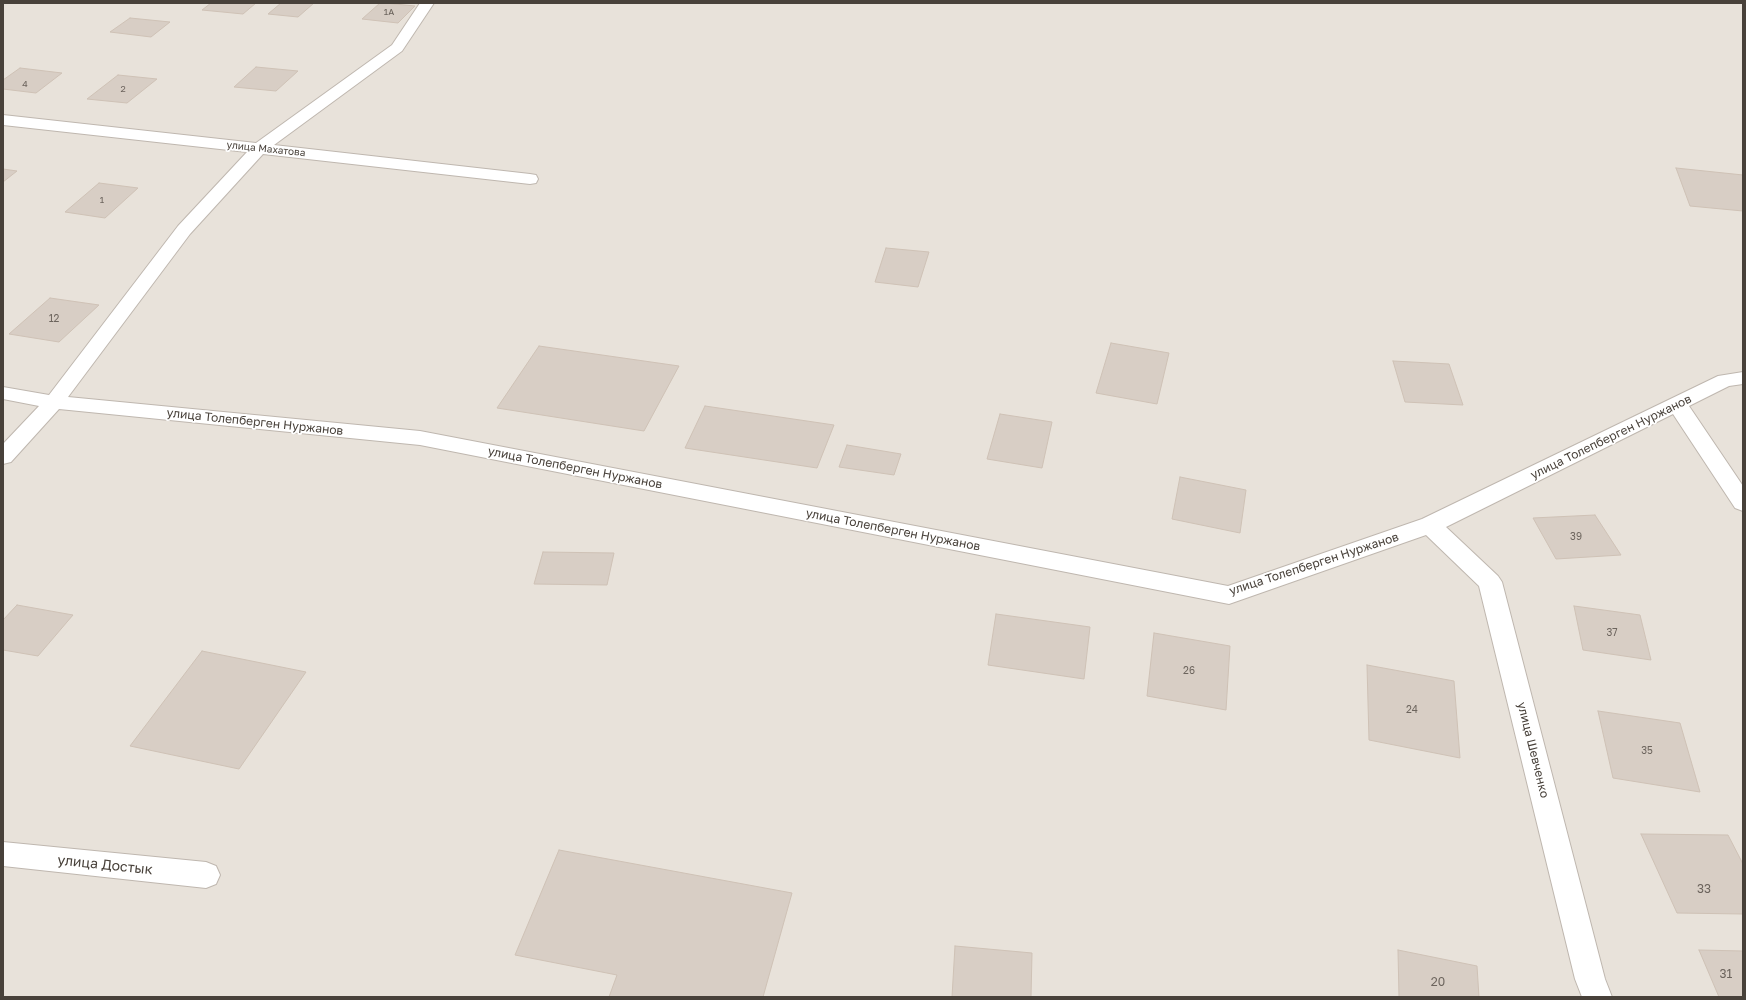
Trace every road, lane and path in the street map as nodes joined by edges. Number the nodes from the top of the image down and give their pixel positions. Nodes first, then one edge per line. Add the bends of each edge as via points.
1 (427, 3) edge
2 (3, 120) edge
3 (259, 149) junction
4 (530, 179) dead end
5 (1743, 378) edge
6 (3, 393) edge
7 (54, 402) junction
8 (1677, 404) junction
9 (3, 457) edge
10 (1743, 503) edge
11 (1430, 525) junction
12 (3, 854) edge
13 (206, 875) dead end
14 (1597, 997) edge

1 - 3 street via 397,48
2 - 3 street, улица Махатова
3 - 4 street, улица Махатова
3 - 7 street via 184,230
5 - 8 street, улица Толепберген Нуржанов via 1725,380
6 - 7 street, улица Толепберген Нуржанов
7 - 9 street
7 - 11 street, улица Толепберген Нуржанов via 420,438 1229,595
8 - 10 street
8 - 11 street, улица Толепберген Нуржанов
11 - 14 street, улица Шевченко via 1490,582 1590,979
12 - 13 street, улица Достык

